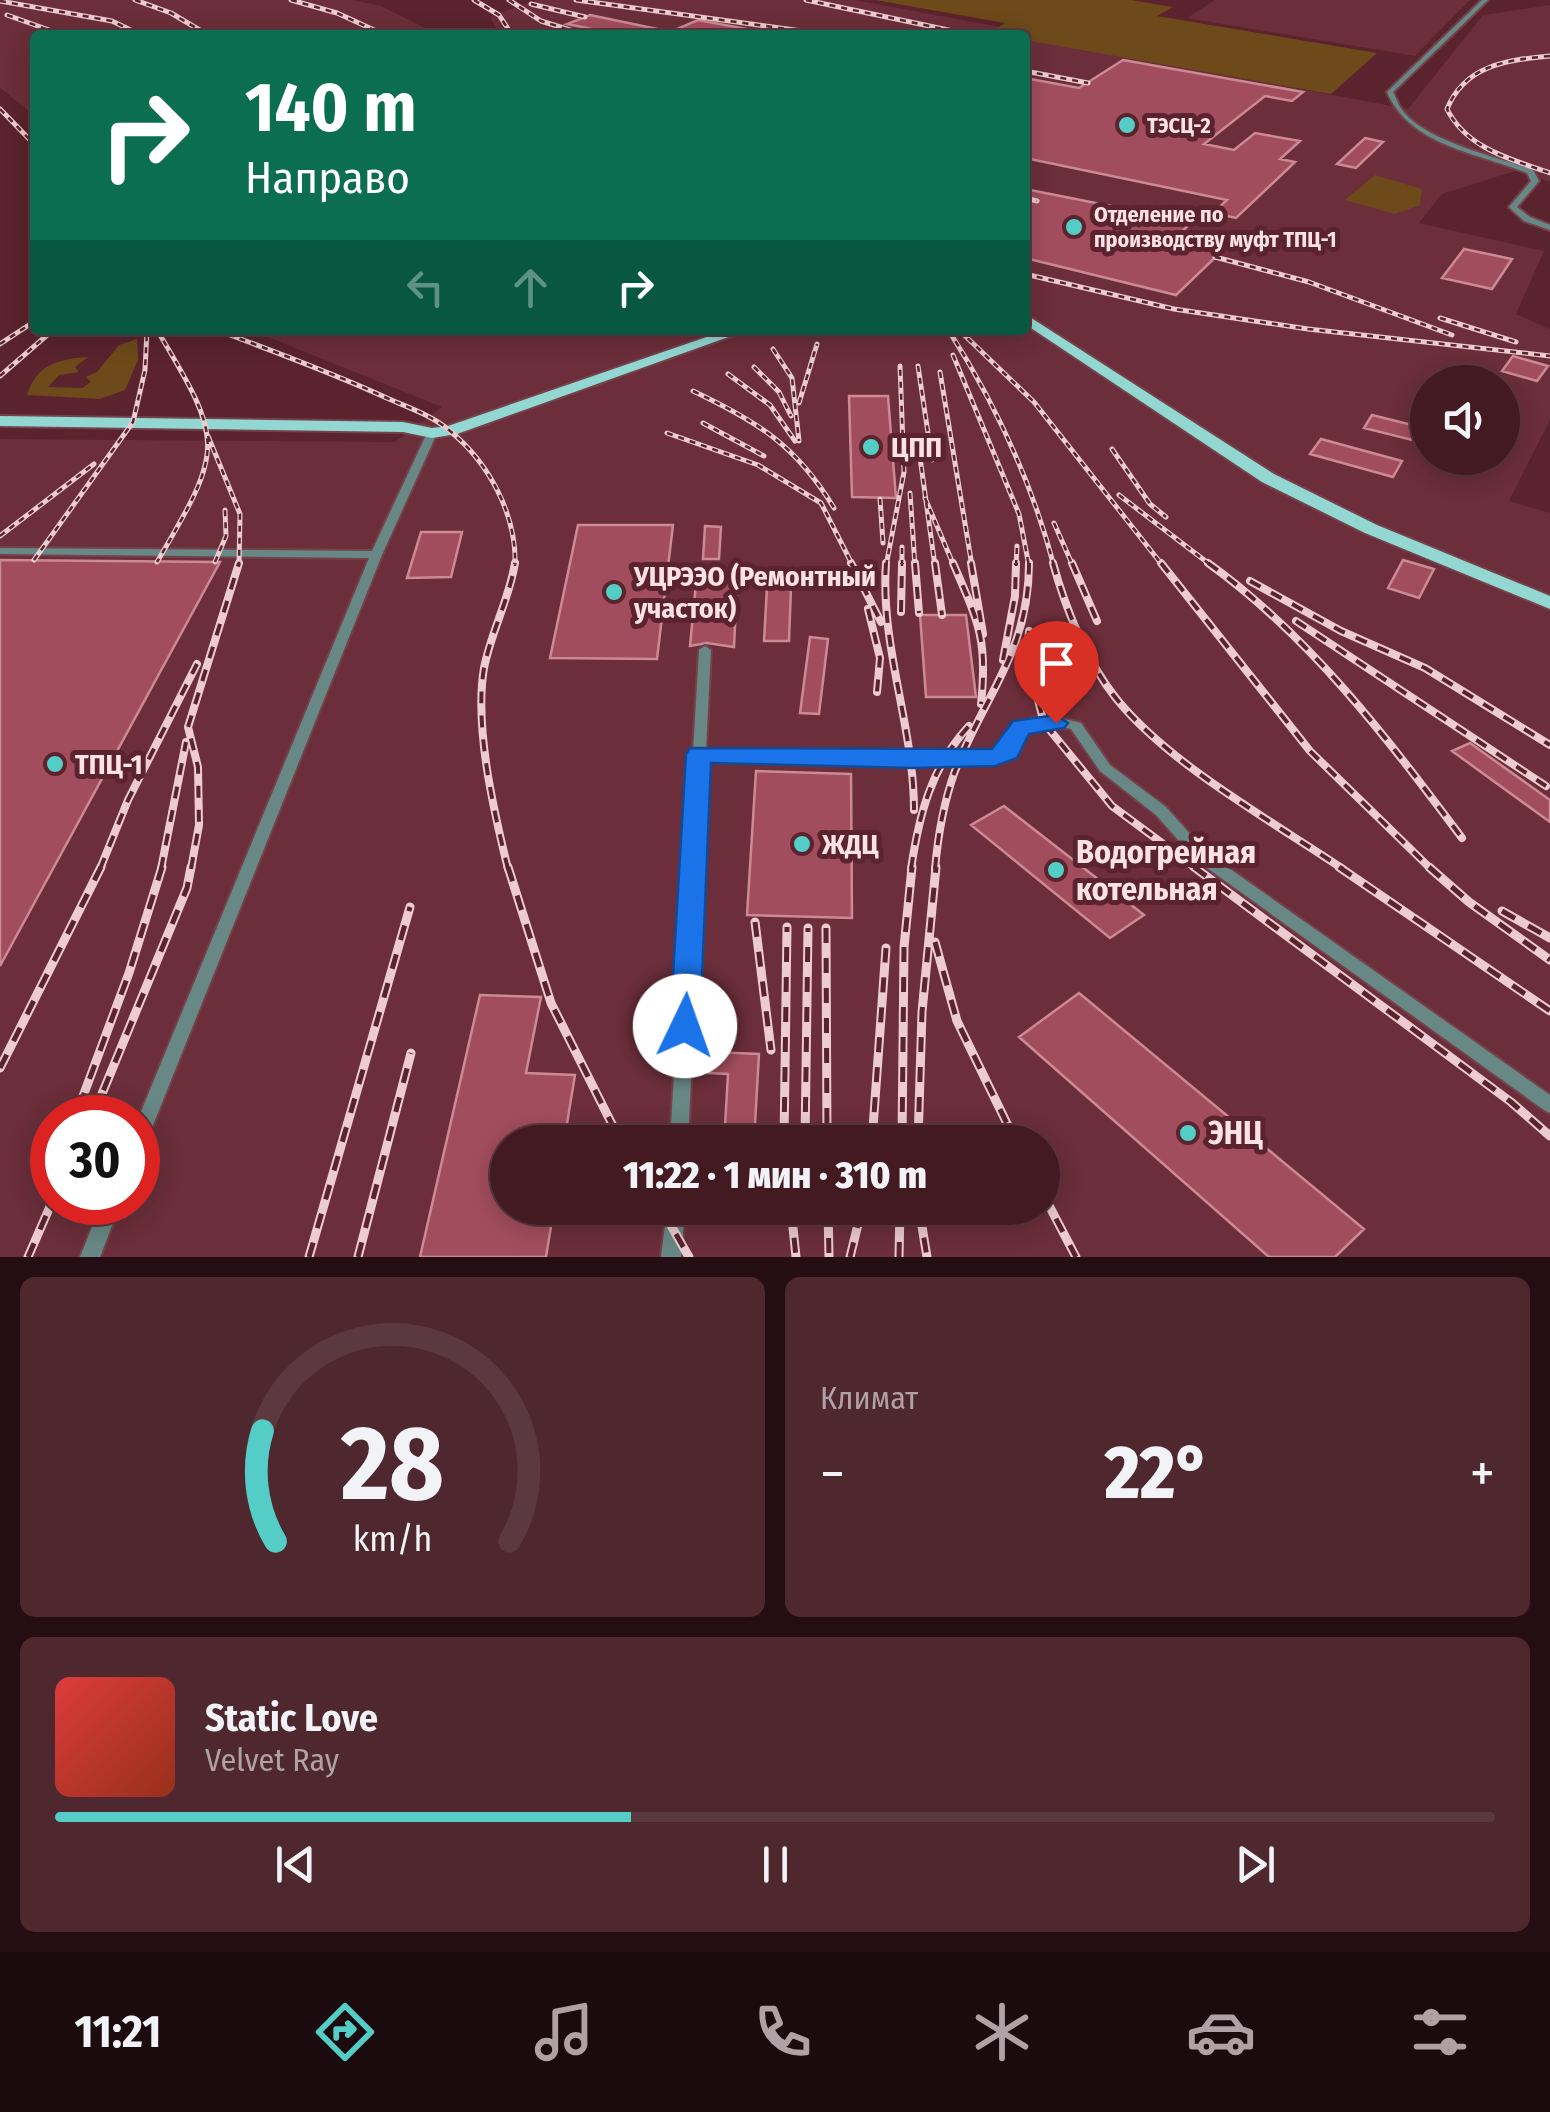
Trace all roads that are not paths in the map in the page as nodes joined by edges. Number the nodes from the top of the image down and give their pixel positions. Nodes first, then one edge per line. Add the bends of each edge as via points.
1 (1485, 0) edge
2 (1550, 228) edge
3 (1030, 321) edge
4 (726, 335) edge
5 (0, 421) edge
6 (432, 434) junction
7 (0, 551) edge
8 (376, 556) junction
9 (1550, 602) edge
10 (705, 650) dead end
11 (698, 754) junction
12 (156, 1095) edge
13 (1550, 1105) edge
14 (680, 1125) edge
15 (103, 1225) edge
16 (674, 1225) edge
17 (90, 1257) edge
18 (670, 1257) edge

1 - 2 street via 1390,98 1412,124 1530,172 1535,181 1512,207
3 - 9 main road via 1268,478 1371,529
4 - 6 main road
5 - 6 main road via 402,427
6 - 8 street
7 - 8 street
8 - 12 street
10 - 11 street
11 - 13 street via 995,758 1008,752 1022,726 1068,723 1082,730 1106,768 1161,811 1202,856
11 - 14 street
15 - 17 street
16 - 18 street

